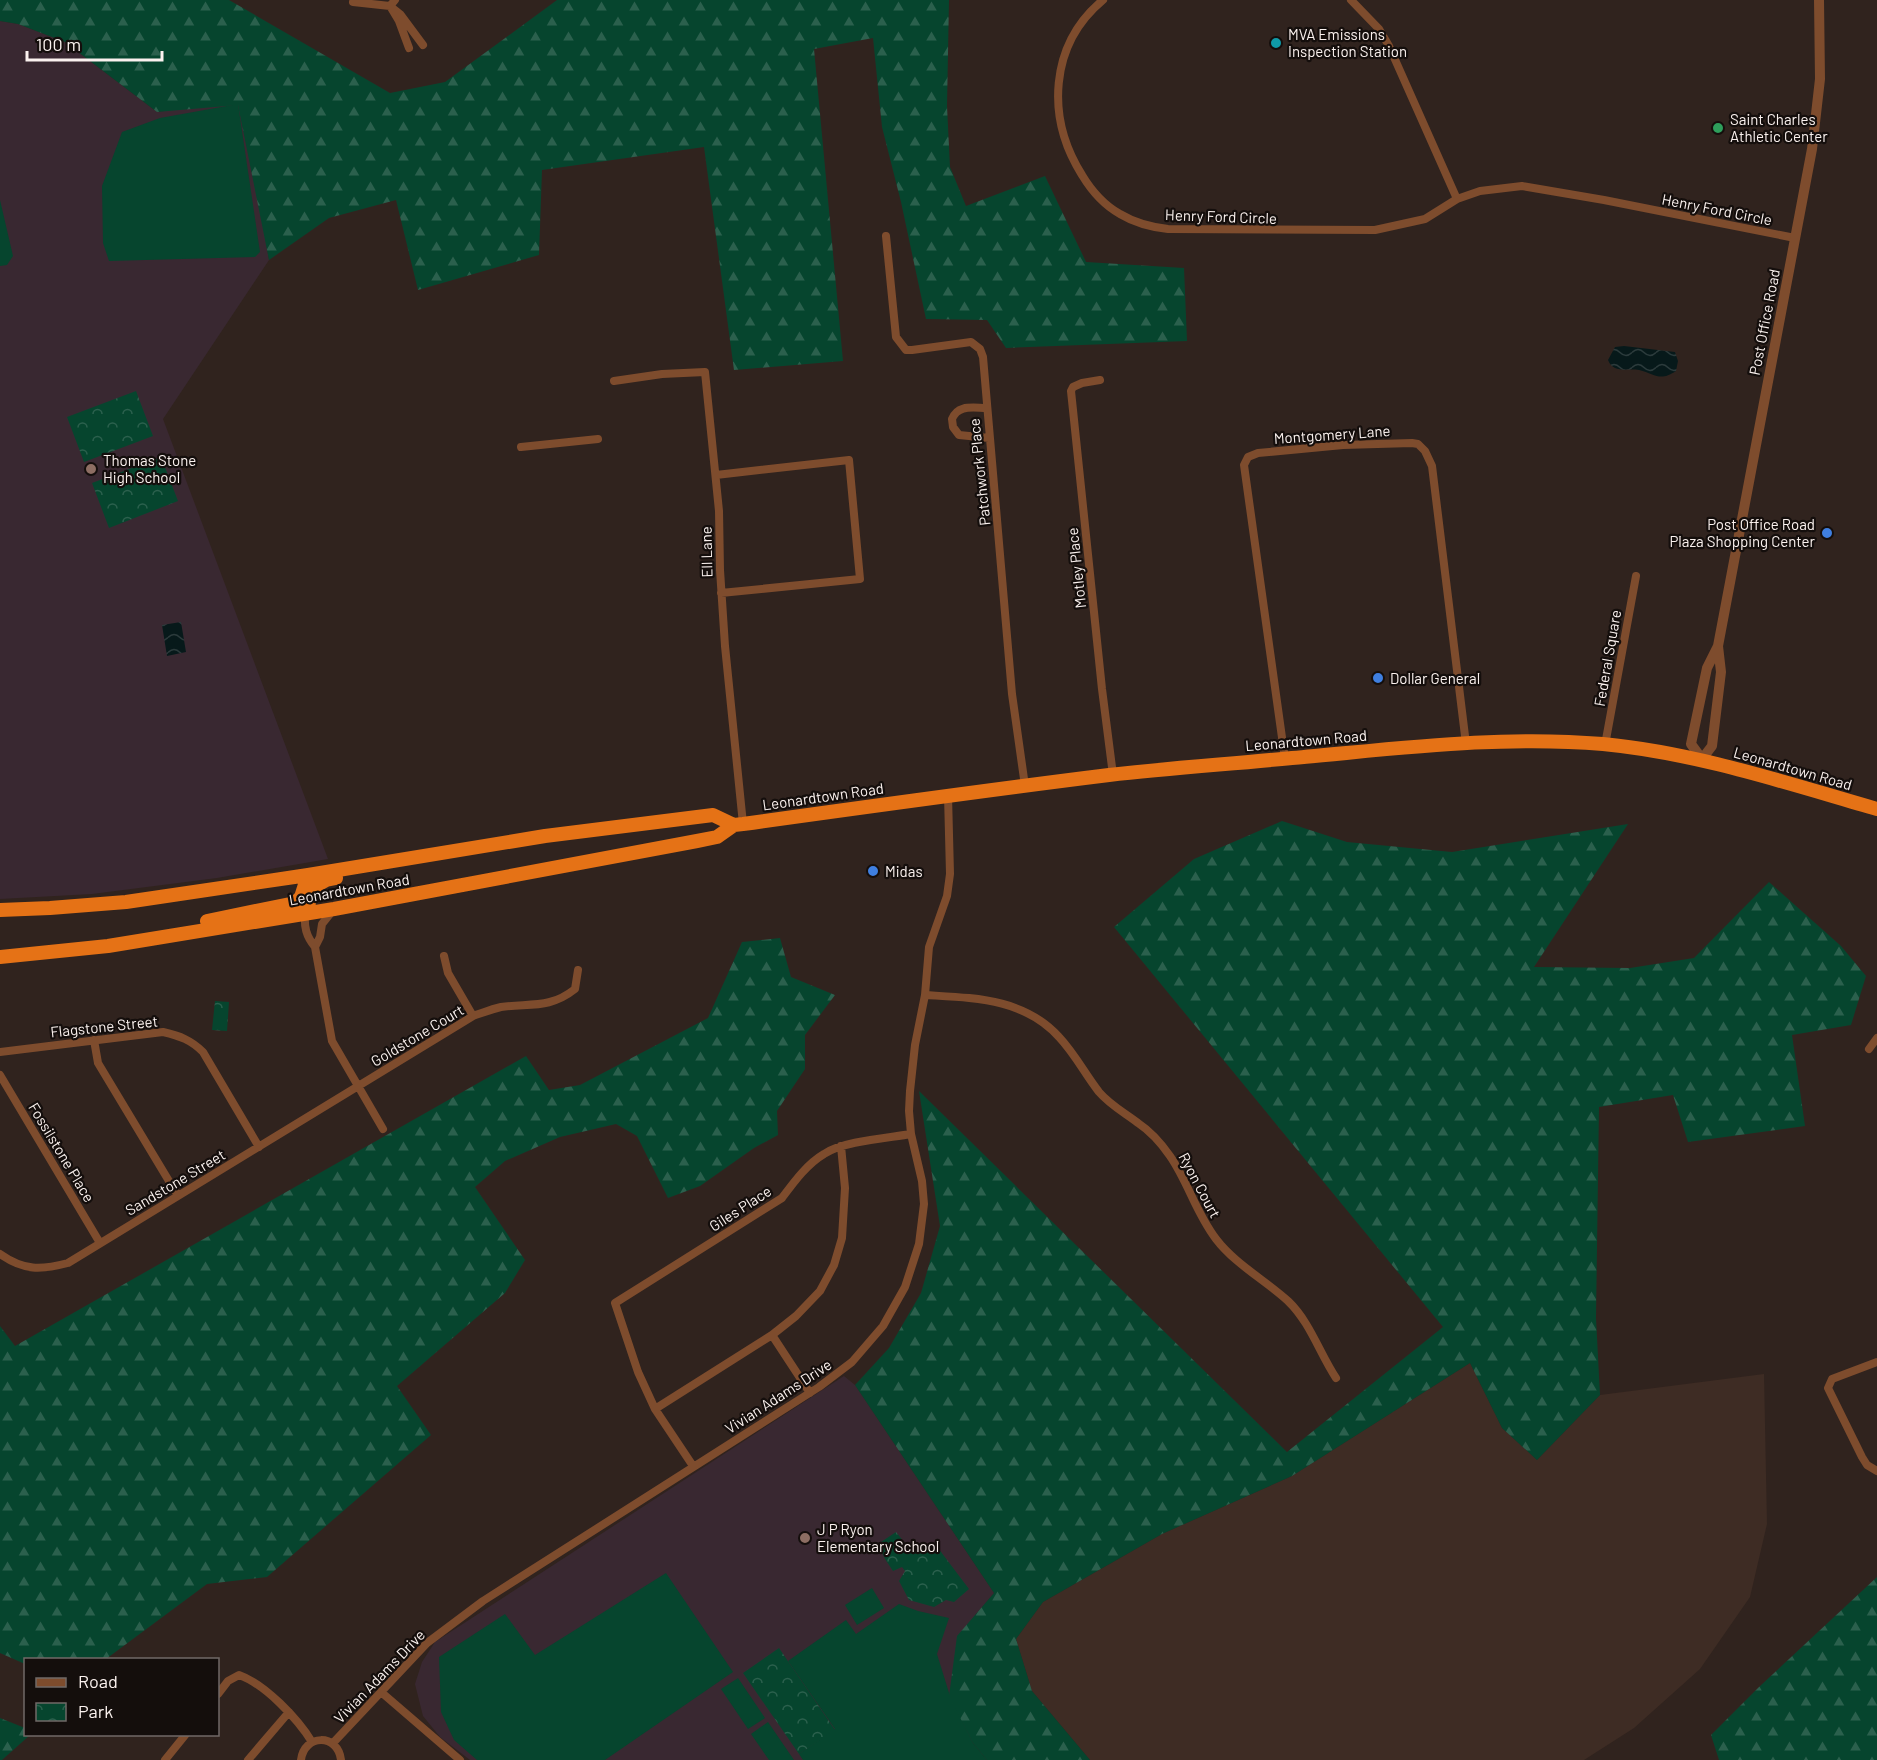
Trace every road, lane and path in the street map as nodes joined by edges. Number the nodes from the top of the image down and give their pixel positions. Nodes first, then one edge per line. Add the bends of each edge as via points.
1 (1103, 0) edge
2 (1351, 0) edge
3 (1819, 0) edge
4 (353, 2) dead end
5 (392, 3) edge
6 (423, 45) dead end
7 (409, 48) dead end
8 (1457, 199) junction
9 (886, 236) dead end
10 (1795, 238) junction
11 (614, 381) dead end
12 (1100, 381) dead end
13 (987, 408) junction
14 (989, 438) junction
15 (598, 439) dead end
16 (521, 447) dead end
17 (716, 475) junction
18 (1636, 576) dead end
19 (721, 593) junction
20 (1718, 646) junction
21 (1466, 744) junction
22 (1605, 745) junction
23 (1285, 759) junction
24 (1702, 759) junction
25 (1113, 775) junction
26 (1025, 786) junction
27 (948, 795) junction
28 (1877, 809) edge
29 (739, 824) junction
30 (383, 862) junction
31 (308, 876) junction
32 (334, 909) junction
33 (0, 910) edge
34 (304, 913) junction
35 (185, 934) junction
36 (315, 947) junction
37 (444, 956) dead end
38 (0, 957) edge
39 (578, 970) dead end
40 (925, 995) junction
41 (473, 1016) junction
42 (1877, 1038) edge
43 (94, 1040) junction
44 (1869, 1049) dead end
45 (0, 1052) edge
46 (0, 1075) edge
47 (358, 1087) junction
48 (383, 1130) dead end
49 (911, 1134) junction
50 (841, 1146) junction
51 (259, 1147) junction
52 (178, 1196) junction
53 (100, 1243) junction
54 (0, 1254) edge
55 (772, 1335) junction
56 (1877, 1362) edge
57 (1336, 1378) dead end
58 (810, 1394) junction
59 (655, 1409) junction
60 (693, 1466) junction
61 (1877, 1471) edge
62 (381, 1692) junction
63 (219, 1693) edge
64 (289, 1712) junction
65 (184, 1736) edge
66 (312, 1742) junction
67 (333, 1743) junction
68 (165, 1760) edge
69 (248, 1760) edge
70 (301, 1760) edge
71 (341, 1760) edge
72 (460, 1760) edge

1 - 8 street, Henry Ford Circle via 1086,16 1067,48 1057,100 1061,132 1072,159 1089,187 1118,213 1143,225 1168,229 1376,231 1425,219
2 - 8 street via 1374,23 1389,46
3 - 10 street, Post Office Road via 1820,79
4 - 5 street
5 - 6 street
5 - 7 street
8 - 10 street, Henry Ford Circle via 1523,186
9 - 13 street, Patchwork Place via 899,343 906,350 971,342 976,345 983,357
10 - 20 street, Post Office Road
11 - 17 street, Ell Lane via 705,372
12 - 25 street, Motley Place via 1082,382 1071,391
13 - 14 street, Patchwork Place
13 - 14 street via 963,408 952,419 959,435
14 - 26 street, Patchwork Place via 1012,694
15 - 16 street
17 - 19 street, Ell Lane
17 - 19 street via 849,460 860,579
18 - 22 street, Federal Square
19 - 29 street, Ell Lane
20 - 24 street, Post Office Road via 1720,672 1712,746
20 - 24 street, Post Office Road via 1707,668 1691,744
21 - 22 highway, Leonardtown Road via 1542,741
21 - 23 highway, Leonardtown Road
21 - 23 street, Montgomery Lane via 1432,466 1418,444 1339,446 1258,453 1248,457 1244,465
22 - 24 highway, Leonardtown Road
23 - 25 highway, Leonardtown Road
24 - 28 highway, Leonardtown Road
25 - 26 highway, Leonardtown Road
26 - 27 highway, Leonardtown Road
27 - 29 highway, Leonardtown Road
27 - 40 street, Vivian Adams Drive via 950,874 947,896 929,947
29 - 30 highway, Leonardtown Road via 713,815
29 - 32 highway, Leonardtown Road via 717,837
30 - 31 highway, Leonardtown Road
30 - 34 highway via 357,875 326,880 315,886
31 - 33 highway, Leonardtown Road via 126,902
31 - 35 highway via 295,903 203,921
32 - 34 highway, Leonardtown Road
32 - 36 street via 322,924
34 - 35 highway, Leonardtown Road
34 - 36 street via 306,933
35 - 38 highway, Leonardtown Road via 97,948
36 - 47 street via 332,1041
37 - 41 street via 448,973
39 - 41 street, Goldstone Court via 575,989 562,999 498,1008
40 - 49 street, Vivian Adams Drive via 910,1091
40 - 57 street, Ryon Court via 1013,1006 1044,1022 1105,1098 1151,1133 1170,1156 1217,1240 1289,1302
41 - 47 street, Goldstone Court
42 - 44 street
43 - 45 street, Flagstone Street
43 - 51 street, Flagstone Street via 163,1032 194,1043
43 - 52 street via 98,1063
46 - 53 street, Fossilstone Place
47 - 48 street
47 - 51 street, Sandstone Street
49 - 50 street, Giles Place
49 - 58 street, Vivian Adams Drive via 924,1204 919,1244 905,1287 884,1326 864,1349
50 - 55 street via 845,1188 842,1238 834,1265 820,1291
50 - 59 street, Giles Place via 824,1153 782,1198 615,1303
51 - 52 street, Sandstone Street
52 - 53 street, Sandstone Street
53 - 54 street, Sandstone Street via 68,1263 46,1268 14,1263
55 - 58 street
55 - 59 street
56 - 61 street via 1832,1379 1828,1388 1862,1457
58 - 60 street, Vivian Adams Drive
59 - 60 street
60 - 62 street, Vivian Adams Drive via 483,1601 427,1643
62 - 67 street, Vivian Adams Drive
62 - 72 street
63 - 64 street via 239,1675 249,1678
64 - 66 street
64 - 69 street
65 - 68 street
66 - 67 street via 323,1739
66 - 70 street via 304,1748
67 - 71 street

